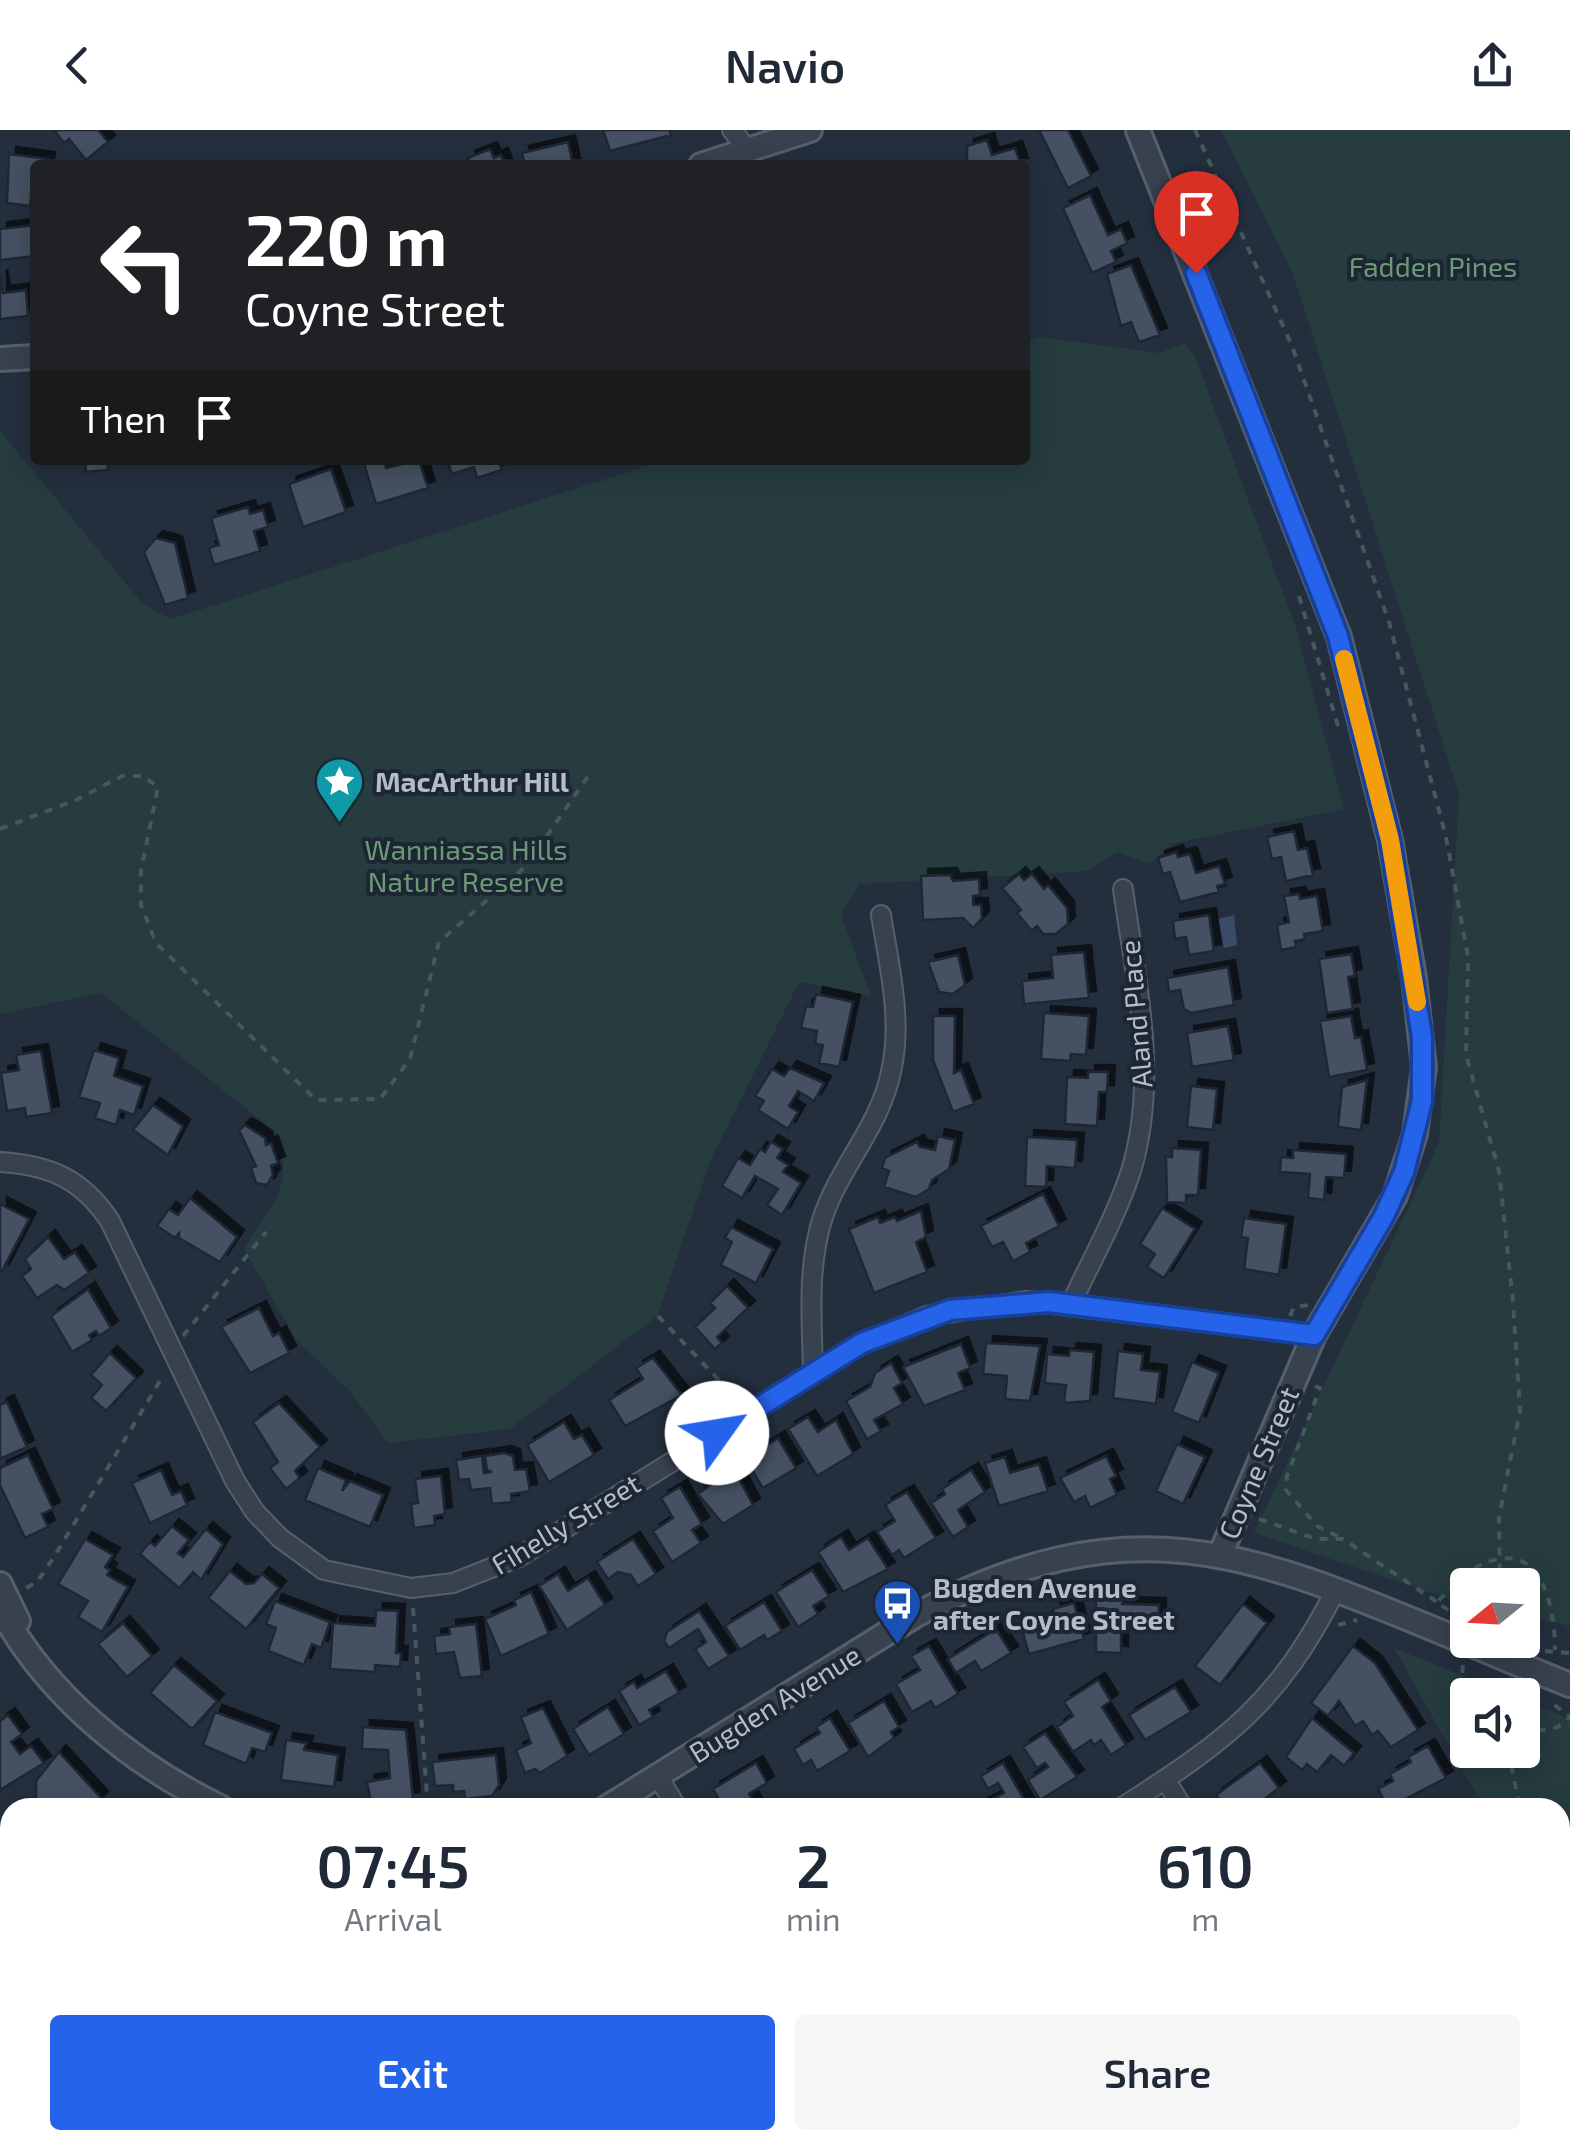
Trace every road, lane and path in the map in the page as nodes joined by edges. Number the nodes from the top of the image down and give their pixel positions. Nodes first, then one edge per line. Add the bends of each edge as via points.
1 (810, 130) edge
2 (1138, 130) edge
3 (740, 139) edge
4 (708, 160) edge
5 (30, 356) edge
6 (0, 359) edge
7 (1294, 580) dead end
8 (1342, 738) dead end
9 (589, 776) dead end
10 (0, 829) edge
11 (1123, 890) dead end
12 (882, 915) dead end
13 (0, 1162) edge
14 (266, 1232) dead end
15 (1071, 1304) junction
16 (1309, 1305) dead end
17 (1294, 1307) dead end
18 (658, 1316) dead end
19 (1314, 1335) junction
20 (181, 1339) dead end
21 (813, 1373) junction
22 (174, 1384) dead end
23 (742, 1404) dead end
24 (1238, 1510) junction
25 (1221, 1553) junction
26 (10, 1585) edge
27 (1336, 1589) junction
28 (1437, 1602) junction
29 (414, 1603) dead end
30 (0, 1608) edge
31 (1450, 1612) edge
32 (1362, 1620) dead end
33 (16, 1628) junction
34 (1315, 1632) junction
35 (1450, 1643) edge
36 (1555, 1650) dead end
37 (1482, 1658) joint
38 (1462, 1678) edge
39 (1570, 1685) edge
40 (1570, 1717) edge
41 (1540, 1730) edge
42 (1510, 1768) edge
43 (659, 1778) junction
44 (1166, 1779) junction
45 (203, 1798) edge
46 (427, 1798) edge
47 (624, 1798) edge
48 (671, 1798) edge
49 (1137, 1798) edge
50 (1177, 1798) edge
51 (1518, 1798) edge

1 - 3 street
2 - 19 street, Coyne Street via 1338,636 1390,840 1414,978 1424,1067 1415,1134 1395,1196
3 - 4 street
5 - 6 street
7 - 8 path
9 - 10 path via 526,866 439,942 410,1059 380,1099 316,1100 156,944 141,905 158,787 143,776 122,776
11 - 15 street, Aland Place via 1145,1051 1144,1110 1123,1192
12 - 21 street via 895,1054 879,1112 822,1218 814,1254
13 - 21 street, Fihelly Street via 60,1172 95,1198 255,1512 297,1554 361,1581 412,1588 483,1574
14 - 20 path
15 - 19 street, Fihelly Street
15 - 21 street, Fihelly Street via 1026,1301 938,1313 884,1332
16 - 17 path
18 - 23 path
19 - 24 street, Coyne Street
22 - 26 path via 166,1371 37,1582 28,1589
24 - 25 street, Coyne Street
24 - 28 path via 1316,1539 1343,1539
25 - 27 street, Bugden Avenue
25 - 43 street, Bugden Avenue via 1106,1549 1020,1567 966,1588
26 - 33 street
27 - 34 street
27 - 35 street, Bugden Avenue
28 - 31 path
28 - 36 path via 1464,1576 1494,1560 1511,1560 1534,1570 1548,1594
29 - 46 path
30 - 33 street
32 - 34 path via 1341,1622 1327,1638
33 - 45 street via 50,1682 160,1775
34 - 44 street via 1230,1735
37 - 38 path via 1463,1665
37 - 39 street, Bugden Avenue, bridge
40 - 41 path
42 - 51 path
43 - 47 street, Bugden Avenue
43 - 48 street
44 - 49 street
44 - 50 street

